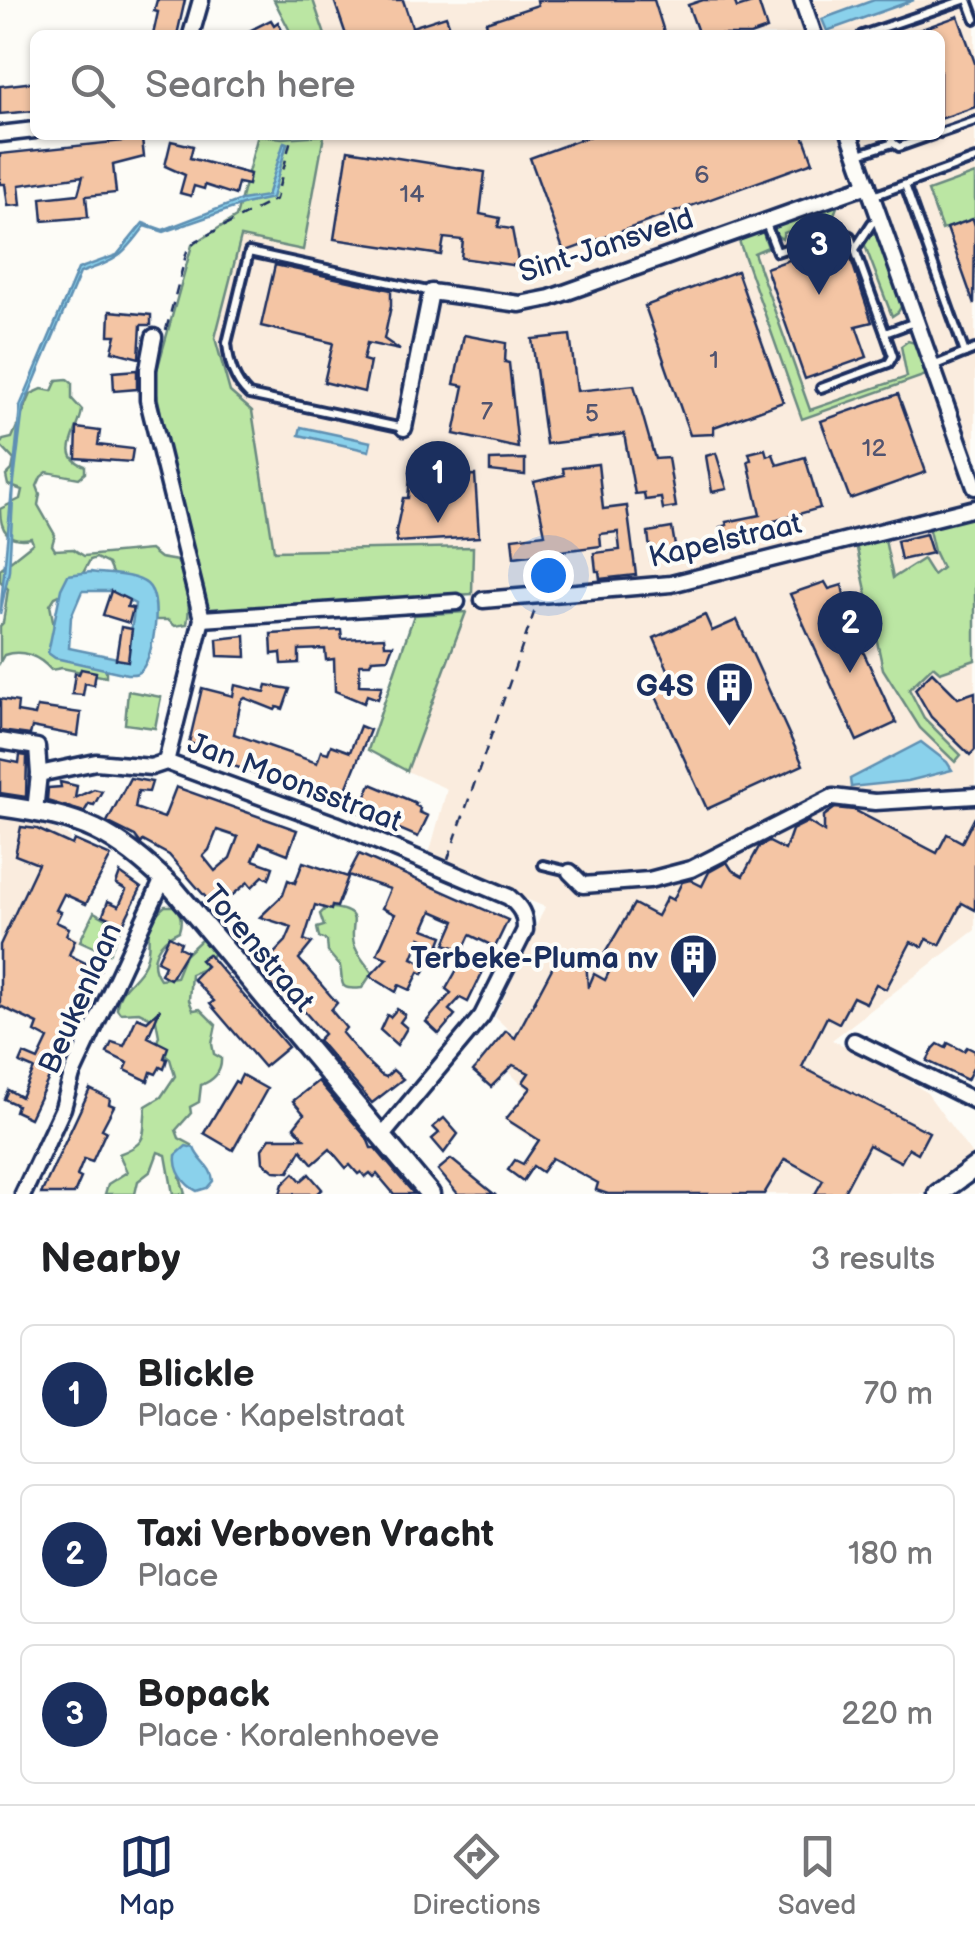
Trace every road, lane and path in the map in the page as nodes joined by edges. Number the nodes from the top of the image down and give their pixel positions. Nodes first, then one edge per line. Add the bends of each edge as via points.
1 (202, 0) edge
2 (802, 0) edge
3 (966, 0) edge
4 (975, 19) edge
5 (193, 30) edge
6 (812, 30) edge
7 (877, 30) edge
8 (975, 121) edge
9 (30, 131) edge
10 (945, 131) edge
11 (0, 134) edge
12 (291, 140) edge
13 (852, 140) edge
14 (890, 140) edge
15 (893, 140) edge
16 (919, 140) edge
17 (858, 155) junction
18 (975, 159) edge
19 (905, 185) junction
20 (870, 191) junction
21 (880, 220) junction
22 (765, 222) junction
23 (855, 250) junction
24 (431, 292) junction
25 (916, 322) junction
26 (885, 334) junction
27 (160, 335) joint
28 (975, 350) edge
29 (966, 353) junction
30 (932, 366) junction
31 (821, 388) dead end
32 (404, 428) joint
33 (975, 487) edge
34 (975, 508) edge
35 (540, 596) junction
36 (484, 600) dead end
37 (457, 602) dead end
38 (202, 619) junction
39 (0, 740) edge
40 (166, 762) junction
41 (40, 774) junction
42 (975, 796) edge
43 (0, 806) edge
44 (34, 810) junction
45 (543, 865) dead end
46 (444, 870) junction
47 (570, 872) joint
48 (163, 879) junction
49 (854, 1041) dead end
50 (975, 1102) edge
51 (382, 1137) junction
52 (975, 1167) edge
53 (23, 1194) edge
54 (430, 1194) edge
55 (938, 1194) edge

1 - 5 street
2 - 6 street
3 - 4 lane
3 - 7 lane
8 - 10 lane
9 - 11 street
12 - 27 path via 276,199 187,250
13 - 17 street
14 - 17 lane
15 - 16 lane via 899,147
17 - 20 street
18 - 19 lane
19 - 20 lane
19 - 29 lane
20 - 21 street
20 - 22 street, Sint-Jansveld
21 - 23 lane
21 - 25 street
22 - 23 lane via 776,252 838,231 850,236
22 - 24 street, Sint-Jansveld via 542,300 520,304
23 - 26 lane
24 - 32 street
24 - 32 lane via 249,252 227,343 248,394
25 - 26 lane
25 - 30 street
26 - 31 lane via 890,363
27 - 38 street via 148,369 148,400
28 - 29 lane
29 - 30 lane
30 - 33 street
34 - 35 street, Kapelstraat via 671,584
35 - 36 street, Kapelstraat
35 - 46 path
37 - 38 street
38 - 40 street
39 - 41 street via 38,748
40 - 41 street, Jan Moonsstraat via 96,762
40 - 46 street, Jan Moonsstraat
41 - 44 street
42 - 47 street via 875,802 833,797 677,873 583,885
43 - 44 street, Torenstraat
44 - 48 street, Torenstraat via 104,832
45 - 47 lane
46 - 51 street, Jan Moonsstraat via 509,897 526,918 525,930 482,1016
48 - 51 street, Torenstraat
48 - 53 street, Beukenlaan
49 - 50 street
51 - 54 street, Torenstraat
52 - 55 street

